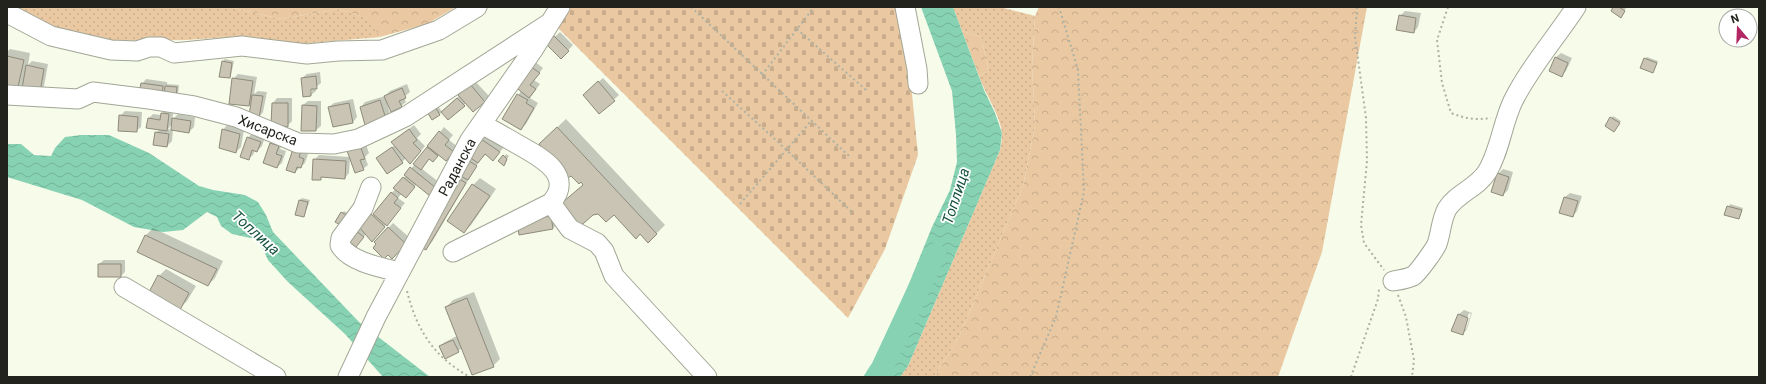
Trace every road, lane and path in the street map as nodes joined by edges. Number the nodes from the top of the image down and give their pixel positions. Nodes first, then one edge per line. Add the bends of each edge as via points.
1 (477, 7) edge
2 (560, 7) edge
3 (691, 7) edge
4 (814, 7) edge
5 (905, 7) edge
6 (1059, 7) edge
7 (1357, 7) edge
8 (1448, 7) edge
9 (1576, 7) edge
10 (7, 13) edge
11 (548, 24) junction
12 (797, 29) junction
13 (762, 75) junction
14 (918, 84) dead end
15 (866, 90) dead end
16 (722, 91) dead end
17 (7, 95) edge
18 (1508, 113) junction
19 (811, 121) junction
20 (482, 124) junction
21 (786, 150) junction
22 (849, 156) dead end
23 (371, 187) dead end
24 (551, 203) junction
25 (740, 204) dead end
26 (852, 212) dead end
27 (453, 252) dead end
28 (1381, 266) junction
29 (399, 274) junction
30 (1384, 280) junction
31 (124, 287) dead end
32 (350, 372) edge
33 (276, 377) edge
34 (470, 377) edge
35 (707, 377) edge
36 (1030, 377) edge
37 (1352, 377) edge
38 (1412, 377) edge

1 - 10 street via 439,30 382,50 307,54 242,46 174,53 161,47 137,51 111,50 50,36
2 - 11 street, Раданска
3 - 13 path
4 - 12 path
5 - 14 street
6 - 36 path via 1078,70 1084,192 1056,317
7 - 28 path via 1355,37 1366,118 1367,154 1362,225 1364,243
8 - 18 path via 1437,40 1442,83 1451,113 1476,120
9 - 18 street via 1535,63
11 - 17 street, Хисарска via 405,117 358,139 334,144 298,143 236,117 157,100 93,92 78,99
11 - 20 street, Раданска
12 - 13 path
12 - 15 path
13 - 19 path
16 - 21 path
18 - 30 street via 1498,147 1486,174 1448,208 1437,245 1415,275
19 - 21 path
19 - 22 path
20 - 24 street via 539,156 550,166 560,184
20 - 29 street, Раданска via 470,140
21 - 25 path
21 - 26 path
23 - 29 street via 363,208 341,238 340,245 350,256
24 - 27 street
24 - 35 street via 570,229 597,243 604,251 614,276
28 - 30 path
28 - 30 path
29 - 32 street, Раданска
29 - 34 path via 410,308 430,344 438,355
30 - 37 path
30 - 38 path via 1406,317 1414,360
31 - 33 street

